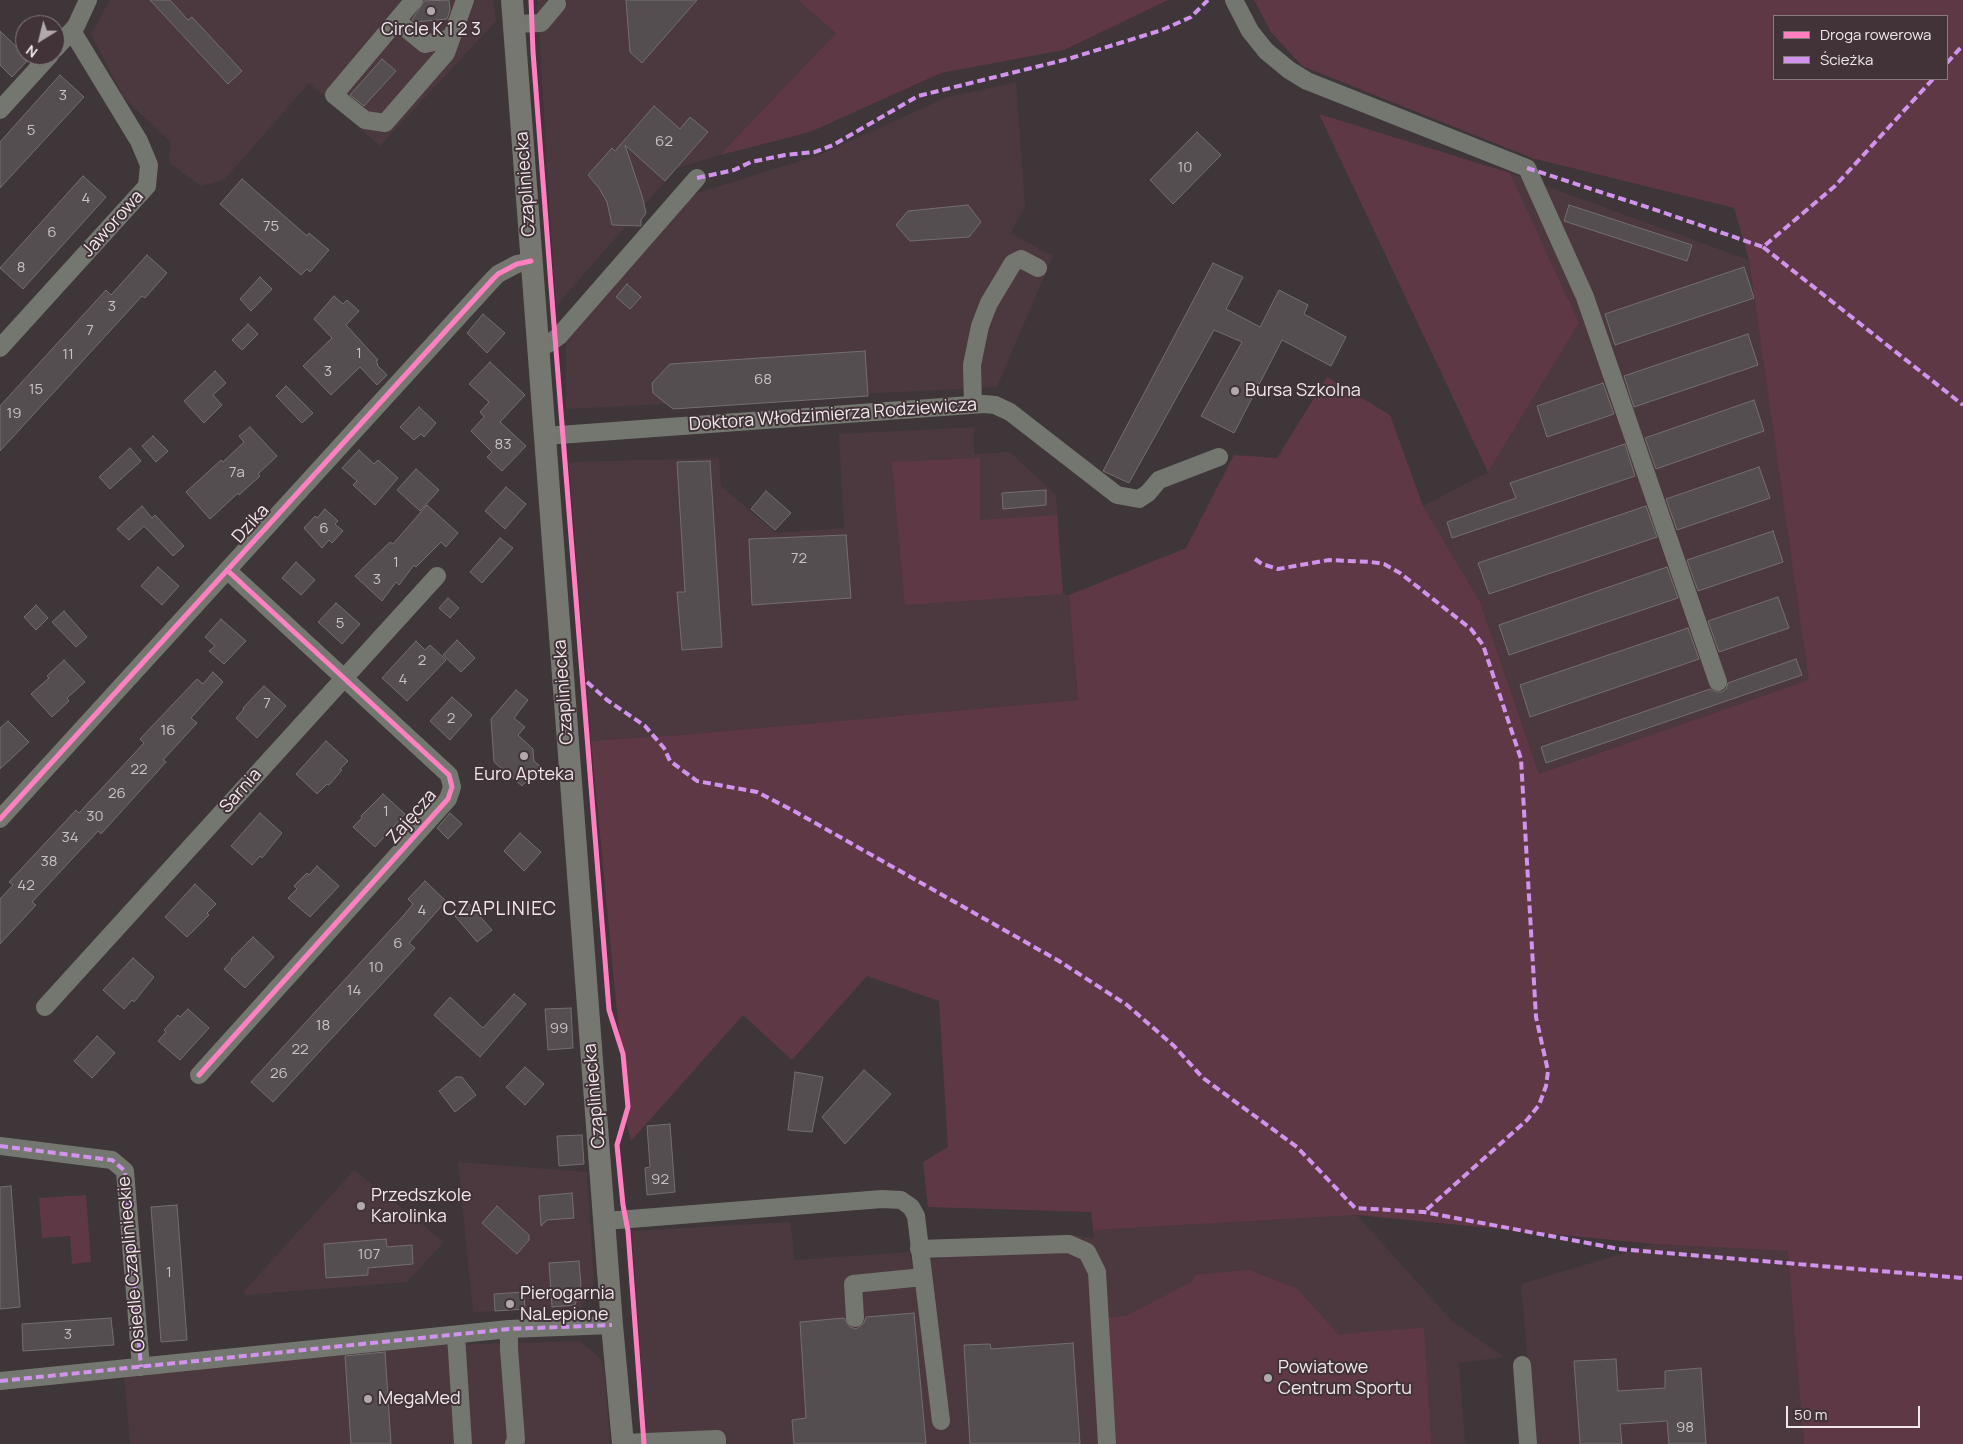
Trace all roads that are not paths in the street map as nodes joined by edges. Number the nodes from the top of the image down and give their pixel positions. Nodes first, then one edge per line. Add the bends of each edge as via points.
1 (88, 0) edge
2 (414, 0) edge
3 (465, 0) edge
4 (512, 0) edge
5 (1234, 0) edge
6 (557, 4) dead end
7 (397, 21) junction
8 (514, 24) junction
9 (72, 31) junction
10 (451, 38) junction
11 (65, 39) edge
12 (41, 65) edge
13 (0, 110) edge
14 (697, 178) dead end
15 (531, 261) junction
16 (1038, 268) dead end
17 (538, 346) junction
18 (0, 348) edge
19 (973, 404) junction
20 (545, 436) junction
21 (1219, 457) dead end
22 (227, 570) junction
23 (437, 576) dead end
24 (345, 677) junction
25 (1718, 682) dead end
26 (0, 819) edge
27 (45, 1007) dead end
28 (199, 1075) dead end
29 (0, 1146) edge
30 (605, 1221) junction
31 (919, 1249) junction
32 (923, 1277) junction
33 (855, 1318) dead end
34 (612, 1325) junction
35 (509, 1329) junction
36 (456, 1335) junction
37 (1522, 1365) dead end
38 (141, 1367) junction
39 (0, 1381) edge
40 (942, 1421) dead end
41 (717, 1442) edge
42 (623, 1443) edge
43 (463, 1444) edge
44 (514, 1444) edge
45 (1107, 1444) edge
46 (1528, 1444) edge

1 - 9 street
2 - 7 street
3 - 10 street
4 - 8 main road, Czapliniecka
5 - 25 street via 1250,31 1266,51 1307,81 1526,168 1585,297
6 - 8 street via 541,23
7 - 10 street via 425,44
7 - 10 street via 334,95 365,120 386,123 446,52
8 - 15 main road, Czapliniecka
9 - 11 street
9 - 18 street, Jaworowa via 139,141 149,165 147,186
12 - 13 street
14 - 17 street via 559,336
15 - 17 main road, Czapliniecka
15 - 22 street, Dzika via 517,264 493,279
16 - 19 street via 1025,260 1017,261 989,303 980,326 974,358
17 - 20 main road, Czapliniecka
19 - 20 street, Doktora Włodzimierza Rodziewicza
19 - 21 street, Doktora Włodzimierza Rodziewicza via 996,405 1010,412 1117,495 1139,499 1159,480
20 - 30 main road, Czapliniecka
22 - 24 street, Zajęcza
22 - 26 street, Dzika
23 - 24 street, Sarnia
24 - 27 street, Sarnia
24 - 28 street, Zajęcza via 449,775 452,787 448,799
29 - 38 street, Osiedle Czaplinieckie via 112,1160 125,1171
30 - 31 street via 901,1200 912,1207 916,1216
30 - 34 main road, Czapliniecka
31 - 32 street
31 - 45 street via 1069,1244 1087,1252 1097,1272
32 - 33 street via 853,1284
32 - 40 street
34 - 35 street
34 - 42 main road, Czapliniecka
35 - 36 street
35 - 44 street
36 - 38 street
36 - 43 street
37 - 46 street
38 - 39 street
41 - 42 street

